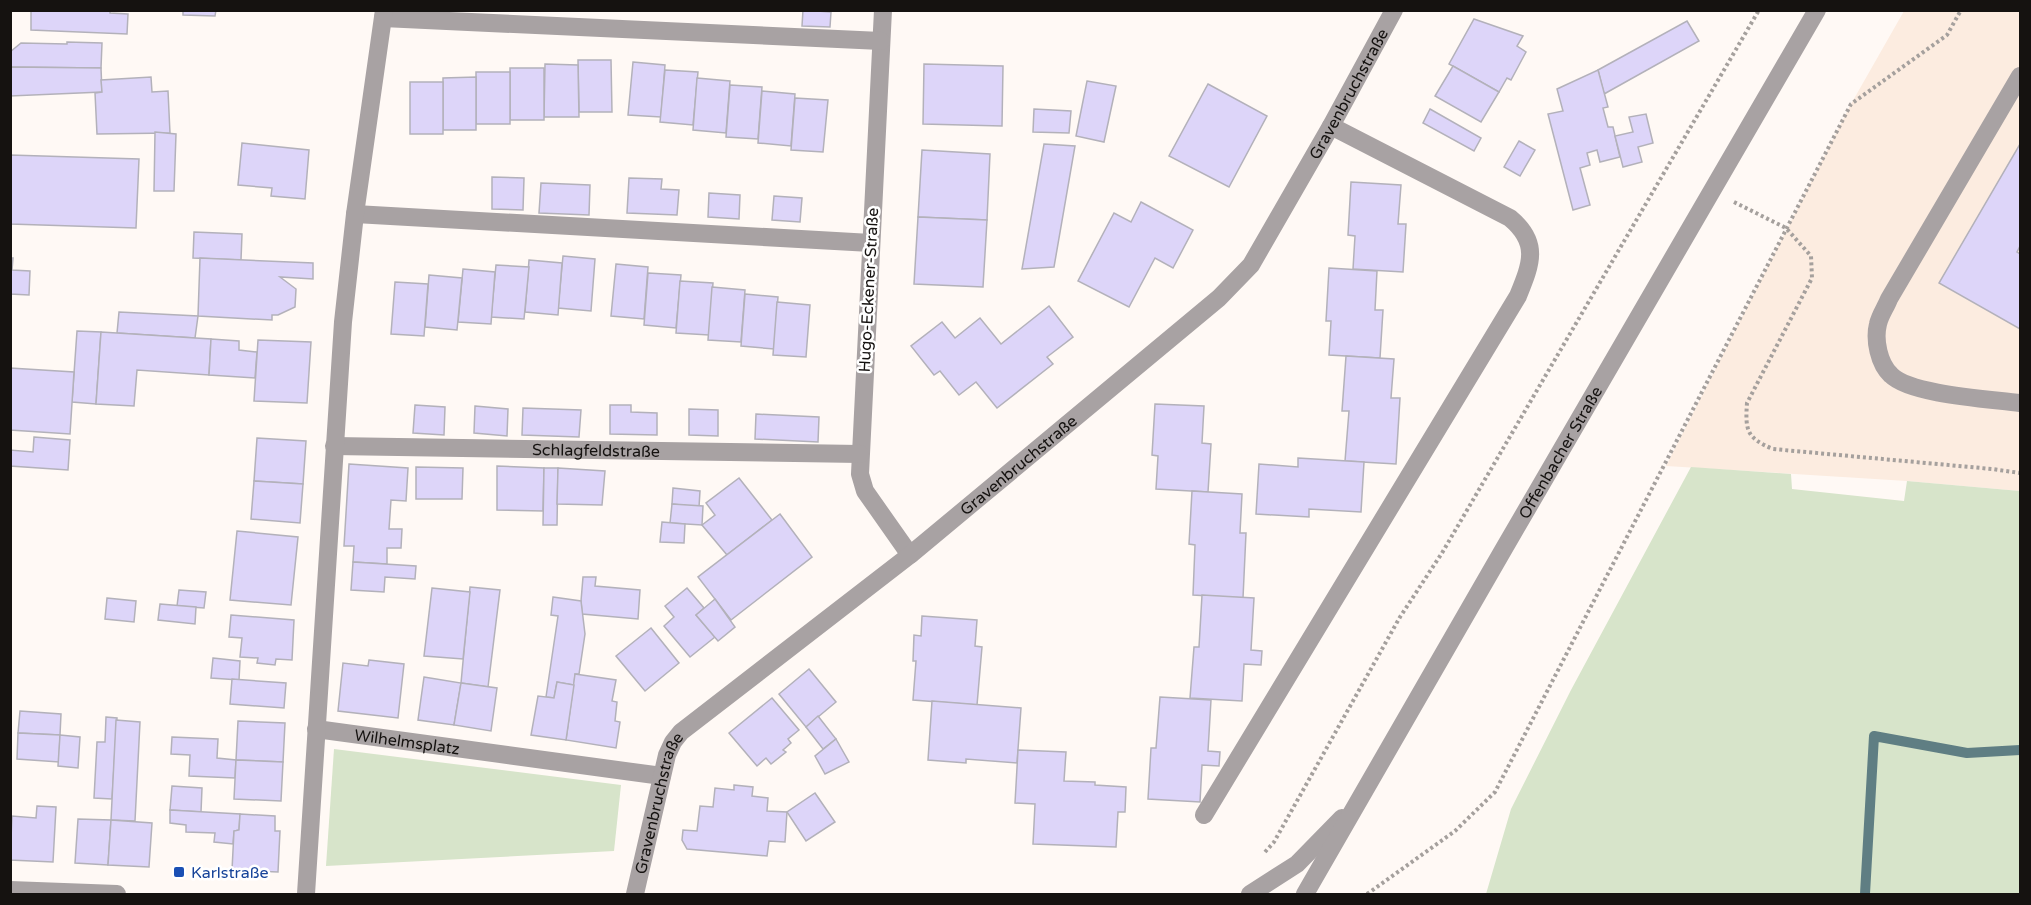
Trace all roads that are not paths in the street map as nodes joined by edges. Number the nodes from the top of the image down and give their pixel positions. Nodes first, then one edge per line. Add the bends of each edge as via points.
1 (883, 10) edge
2 (1394, 10) edge
3 (1817, 10) edge
4 (383, 14) edge
5 (881, 40) junction
6 (2020, 76) edge
7 (1331, 126) junction
8 (355, 214) junction
9 (871, 243) junction
10 (2020, 403) edge
11 (334, 446) junction
12 (860, 454) junction
13 (910, 555) junction
14 (316, 729) junction
15 (662, 776) junction
16 (1360, 800) junction
17 (1204, 815) dead end
18 (10, 890) edge
19 (117, 894) edge
20 (306, 894) edge
21 (635, 894) edge
22 (1250, 894) edge
23 (1305, 894) edge

1 - 5 street, Hugo-Eckener-Straße
2 - 7 street, Gravenbruchstraße
3 - 16 street, Offenbacher Straße
4 - 5 street
4 - 8 street
5 - 9 street, Hugo-Eckener-Straße
6 - 10 street via 1889,299 1878,323 1877,339 1881,359 1891,376 1910,386
7 - 13 street, Gravenbruchstraße via 1251,264 1237,280
7 - 17 street via 1509,218 1521,228 1531,247 1528,269 1518,296
8 - 9 street
8 - 11 street
9 - 12 street, Hugo-Eckener-Straße
11 - 12 street, Schlagfeldstraße
11 - 14 street
12 - 13 street, Hugo-Eckener-Straße via 865,491
13 - 15 street, Gravenbruchstraße via 681,732 673,742
14 - 15 street, Wilhelmsplatz
14 - 20 street
15 - 21 street, Gravenbruchstraße
16 - 22 street via 1297,864
16 - 23 street, Offenbacher Straße
18 - 19 street

